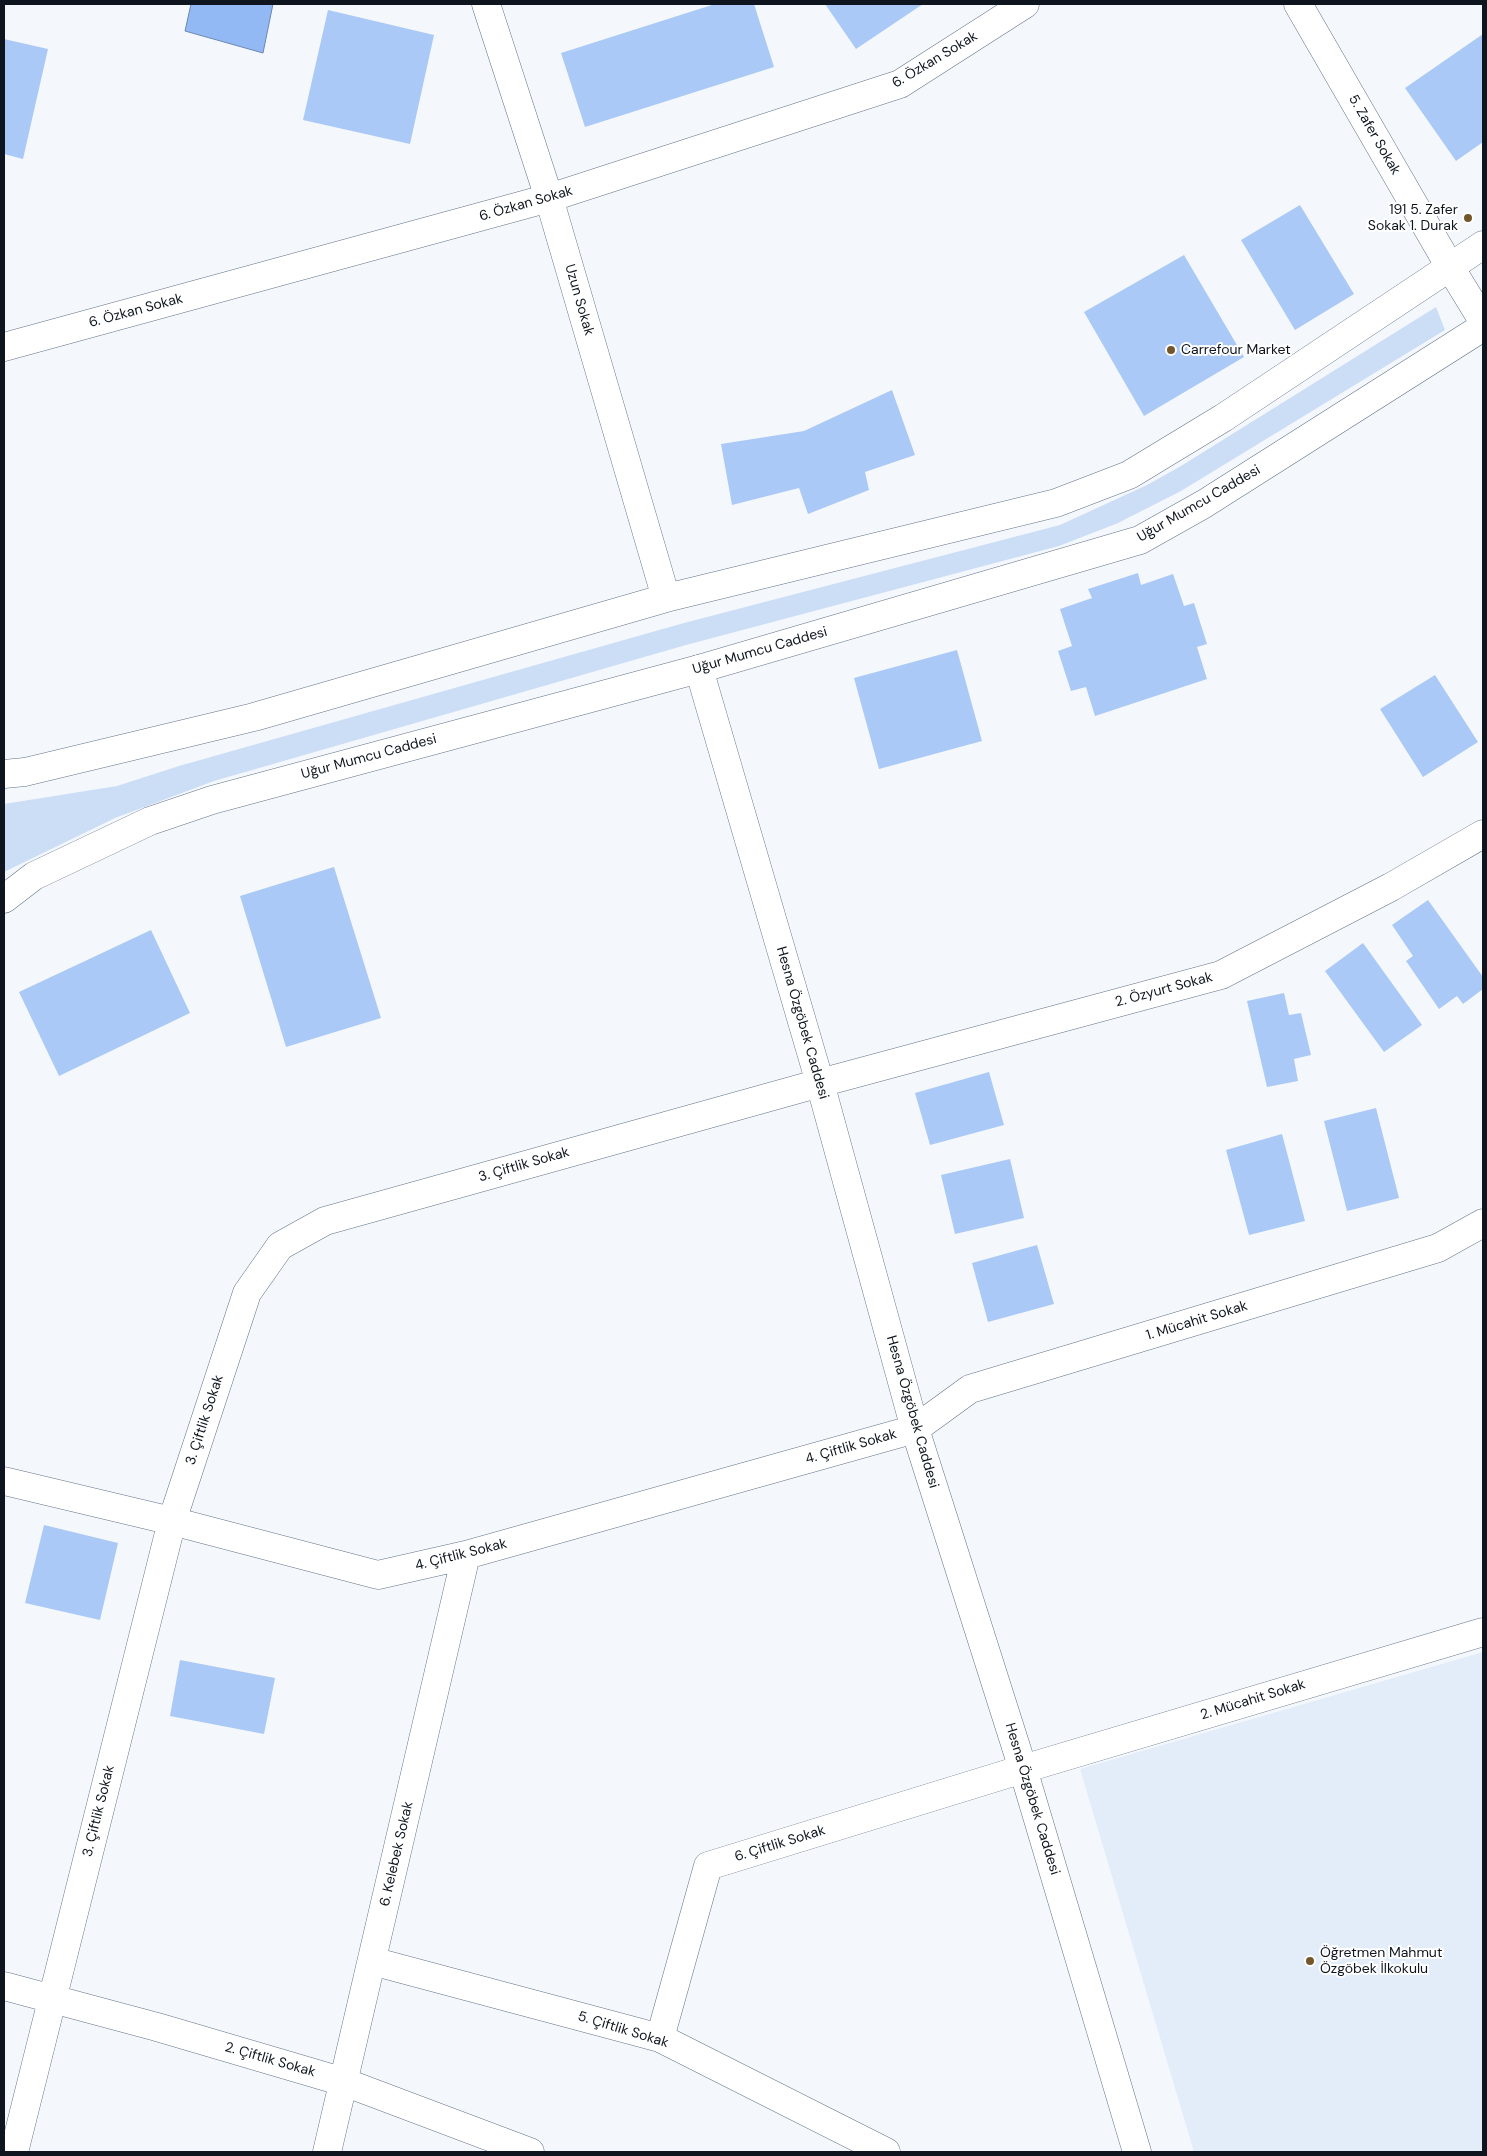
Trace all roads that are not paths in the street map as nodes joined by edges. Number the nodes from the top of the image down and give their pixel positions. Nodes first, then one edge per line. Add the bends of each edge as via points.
1 (486, 4) edge
2 (1025, 4) edge
3 (1298, 4) edge
4 (549, 198) junction
5 (1483, 244) edge
6 (1450, 267) junction
7 (1483, 321) edge
8 (1483, 327) edge
9 (4, 347) edge
10 (666, 598) junction
11 (699, 669) junction
12 (4, 774) edge
13 (1483, 834) edge
14 (4, 899) edge
15 (820, 1082) junction
16 (1483, 1223) edge
17 (915, 1429) junction
18 (4, 1481) edge
19 (172, 1521) junction
20 (466, 1555) junction
21 (1483, 1632) edge
22 (1023, 1769) junction
23 (372, 1961) junction
24 (4, 1986) edge
25 (51, 1999) junction
26 (660, 2038) junction
27 (344, 2082) junction
28 (14, 2152) edge
29 (327, 2152) edge
30 (530, 2152) edge
31 (886, 2152) edge
32 (1137, 2152) edge

1 - 4 street, Uzun Sokak
2 - 4 street, 6. Özkan Sokak via 900,84
3 - 6 street, 5. Zafer Sokak
4 - 9 street, 6. Özkan Sokak
4 - 10 street, Uzun Sokak
5 - 6 street
6 - 7 street, 5. Zafer Sokak
6 - 10 street via 1223,418 1129,475 1056,503
8 - 11 street, Uğur Mumcu Caddesi via 1204,504 1140,540
10 - 12 street via 254,717 25,772
11 - 14 street, Uğur Mumcu Caddesi via 212,800 150,821 34,876
11 - 15 street, Hesna Özgöbek Caddesi
13 - 15 street, 2. Özyurt Sokak via 1391,887 1221,975
15 - 17 street, Hesna Özgöbek Caddesi
15 - 19 street, 3. Çiftlik Sokak via 325,1221 280,1246 247,1293
16 - 17 street, 1. Mücahit Sokak via 1438,1248 970,1389
17 - 20 street, 4. Çiftlik Sokak
17 - 22 street, Hesna Özgöbek Caddesi
18 - 19 street, 4. Çiftlik Sokak
19 - 20 street, 4. Çiftlik Sokak via 378,1575
19 - 25 street, 3. Çiftlik Sokak
20 - 23 street, 6. Kelebek Sokak
21 - 22 street, 2. Mücahit Sokak
22 - 26 street, 6. Çiftlik Sokak via 708,1866
22 - 32 street, Hesna Özgöbek Caddesi
23 - 26 street, 5. Çiftlik Sokak
23 - 27 street, 6. Kelebek Sokak
24 - 25 street, 2. Çiftlik Sokak
25 - 27 street, 2. Çiftlik Sokak
25 - 28 street, 3. Çiftlik Sokak
26 - 31 street, 5. Çiftlik Sokak
27 - 29 street, 6. Kelebek Sokak
27 - 30 street, 2. Çiftlik Sokak

